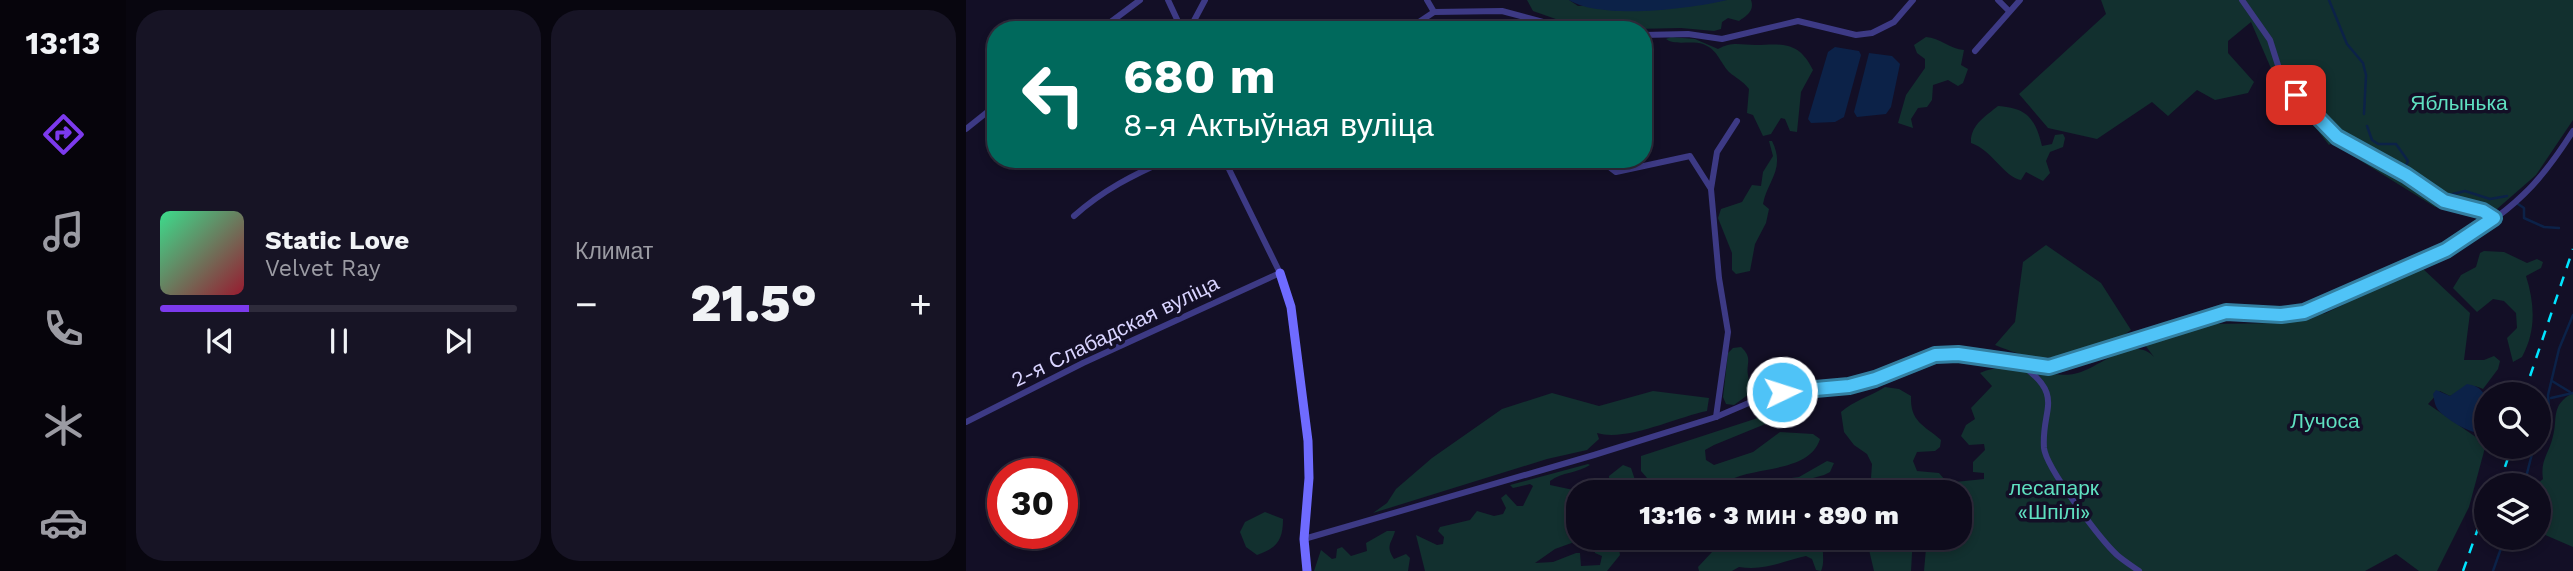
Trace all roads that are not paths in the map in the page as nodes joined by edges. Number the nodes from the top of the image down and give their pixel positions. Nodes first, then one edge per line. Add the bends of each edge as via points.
1 (1140, 0) edge
2 (1168, 0) edge
3 (1205, 0) edge
4 (1427, 0) edge
5 (1913, 0) edge
6 (1998, 0) edge
7 (2020, 0) edge
8 (2242, 0) edge
9 (2009, 11) junction
10 (1434, 12) junction
11 (1112, 21) edge
12 (1178, 21) edge
13 (1194, 21) edge
14 (1420, 21) edge
15 (1539, 21) edge
16 (1652, 36) edge
17 (1975, 51) dead end
18 (987, 112) edge
19 (1737, 121) dead end
20 (966, 129) edge
21 (2573, 131) edge
22 (1652, 164) edge
23 (1149, 168) edge
24 (1228, 168) edge
25 (1611, 168) edge
26 (1634, 168) edge
27 (1711, 189) junction
28 (1074, 216) dead end
29 (2494, 218) junction
30 (1280, 273) junction
31 (2022, 365) junction
32 (1716, 417) junction
33 (966, 422) edge
34 (1304, 539) junction
35 (1307, 571) edge
36 (2139, 571) edge

1 - 11 street
2 - 12 street
3 - 13 street
4 - 10 street
5 - 16 street via 1894,22 1872,33 1856,35 1798,21 1722,40 1688,34
6 - 9 street
7 - 9 street
8 - 29 street via 2270,40 2282,78 2337,137 2444,201
9 - 17 street
10 - 14 street
10 - 15 street via 1502,11
18 - 20 street
19 - 27 street via 1717,152
21 - 29 street via 2524,195
22 - 27 street via 1690,156
23 - 28 street via 1095,196
24 - 30 street
25 - 26 street via 1616,172
27 - 32 street via 1718,278 1728,332
29 - 31 street via 2446,250 2304,312 2226,312 2076,361 2049,367
30 - 33 street, 2-я Слабадская вуліца
30 - 34 street via 1291,307 1308,441 1310,478
31 - 32 street via 1958,354 1935,355 1875,379 1782,392
31 - 36 street via 2038,377 2049,397 2044,449 2062,484 2116,554
32 - 34 street
34 - 35 street

